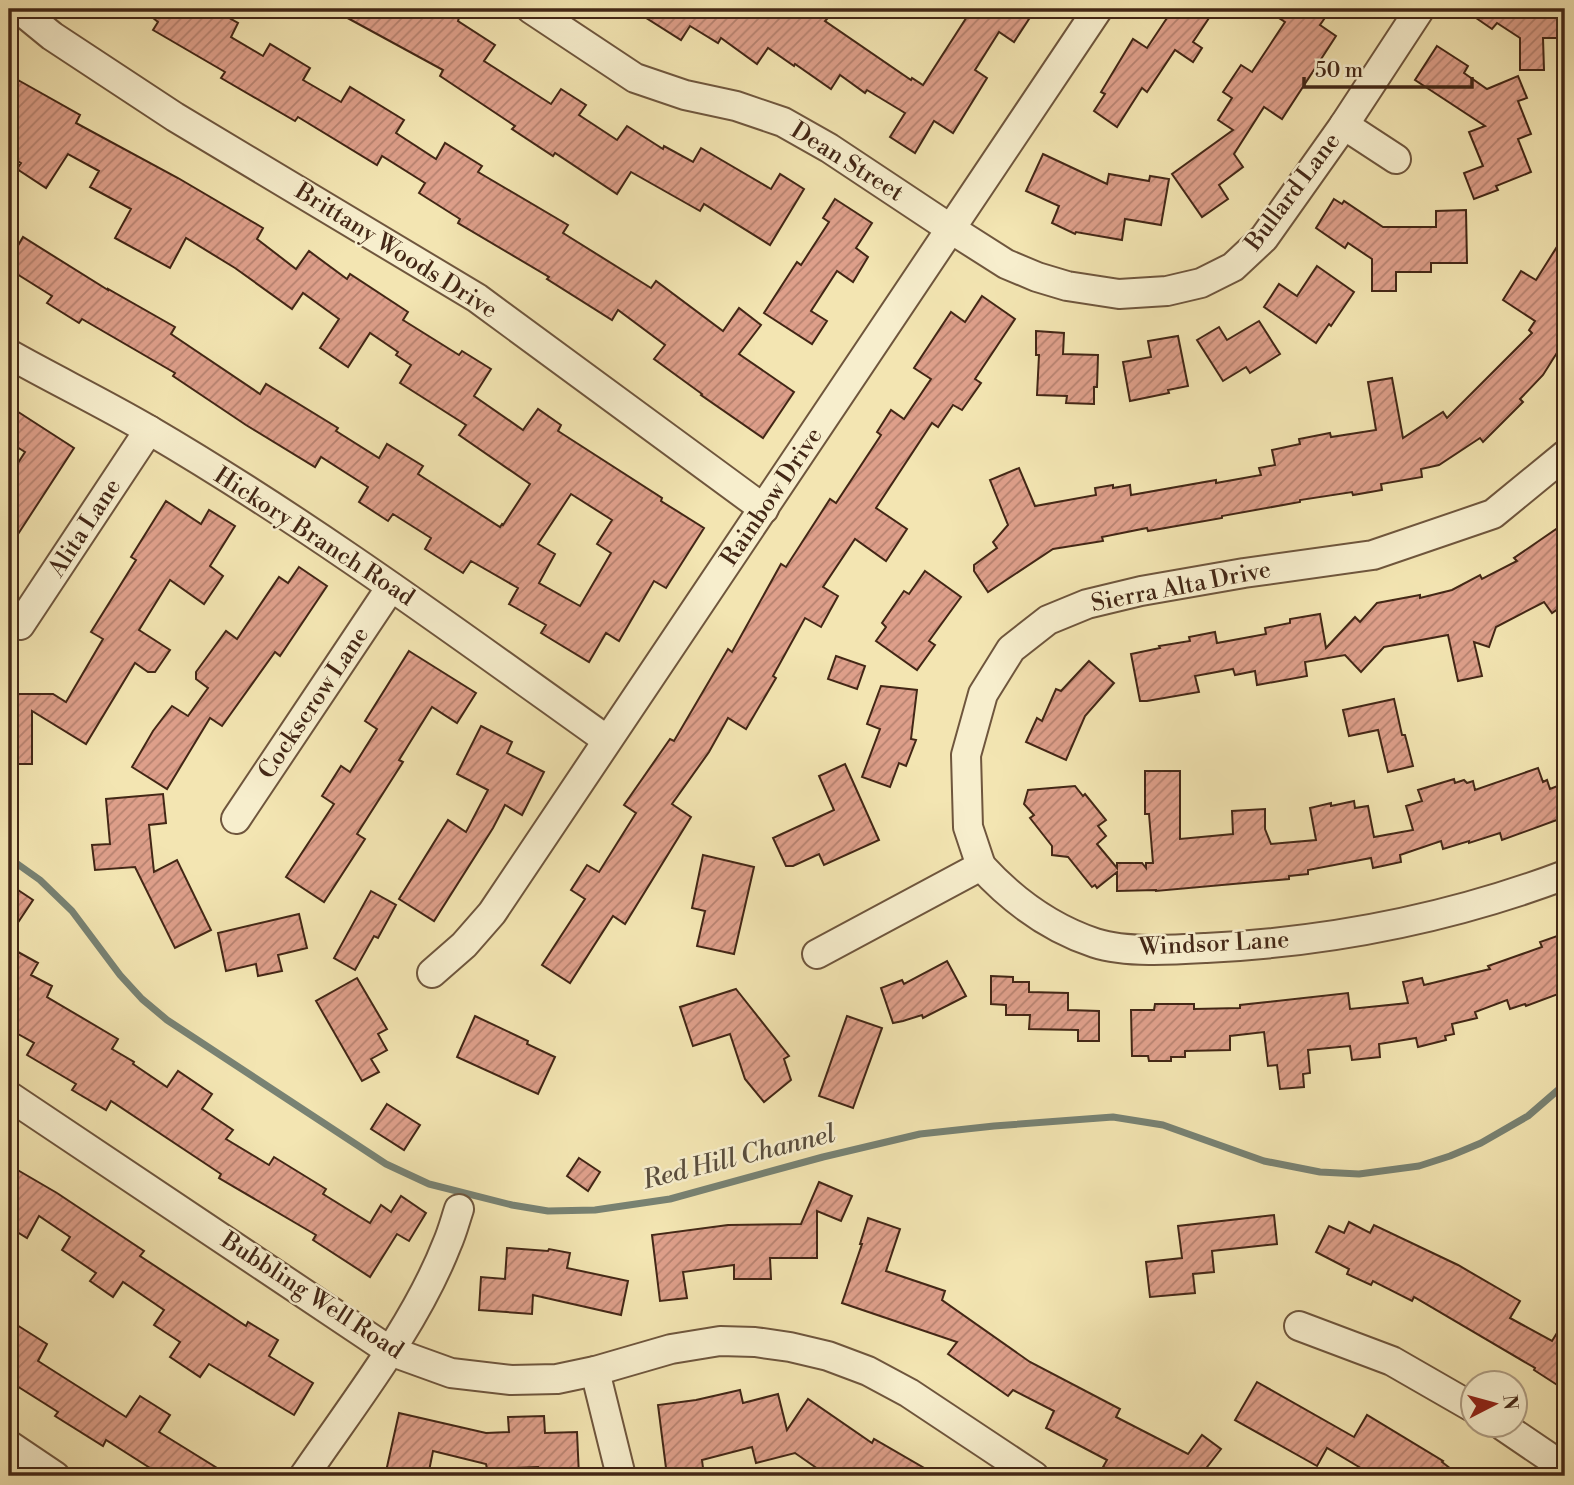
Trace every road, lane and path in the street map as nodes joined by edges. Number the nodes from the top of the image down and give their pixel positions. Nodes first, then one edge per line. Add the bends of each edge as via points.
1 (17, 9) edge
2 (531, 9) edge
3 (1098, 9) edge
4 (1420, 9) edge
5 (9, 18) edge
6 (1343, 125) junction
7 (1396, 159) dead end
8 (951, 229) junction
9 (1167, 291) joint
10 (9, 354) edge
11 (149, 430) junction
12 (1565, 455) edge
13 (764, 509) junction
14 (391, 587) junction
15 (20, 625) dead end
16 (607, 740) junction
17 (236, 819) dead end
18 (981, 866) junction
19 (1565, 875) edge
20 (817, 954) dead end
21 (432, 973) dead end
22 (9, 1096) edge
23 (459, 1209) dead end
24 (1299, 1326) dead end
25 (390, 1351) junction
26 (595, 1371) junction
27 (1458, 1399) edge
28 (1524, 1440) edge
29 (9, 1445) edge
30 (1565, 1468) edge
31 (55, 1476) edge
32 (304, 1476) edge
33 (621, 1476) edge
34 (1034, 1476) edge

1 - 5 street
1 - 13 street, Brittany Woods Drive via 175,117 477,298
2 - 8 street, Dean Street via 635,78 783,122
3 - 8 street, Rainbow Drive
4 - 6 street, Bullard Lane
6 - 7 street, Bullard Lane
6 - 9 street, Bullard Lane via 1264,238 1233,267 1201,283
8 - 9 street, Dean Street via 1006,264 1067,286 1119,294
8 - 13 street, Rainbow Drive
10 - 11 street, Hickory Branch Road
11 - 14 street, Hickory Branch Road
11 - 15 street, Alita Lane
12 - 18 street, Sierra Alta Drive via 1493,514 1373,555 1141,591 1087,604 1048,620 1011,649 983,694 966,755 968,827
13 - 16 street, Rainbow Drive
14 - 16 street, Hickory Branch Road
14 - 17 street, Cockscrow Lane
16 - 21 street, Rainbow Drive via 492,913
18 - 19 street, Windsor Lane via 1017,901 1057,928 1097,944 1175,950 1306,940 1373,929 1462,908
18 - 20 street
22 - 25 street, Bubbling Well Road
23 - 25 street via 423,1296
24 - 27 street via 1392,1361
25 - 26 street, Bubbling Well Road via 450,1373 511,1380 557,1379
25 - 32 street
26 - 33 street
26 - 34 street, Bubbling Well Road via 671,1349 720,1341 790,1347 868,1371
28 - 30 street
29 - 31 street

